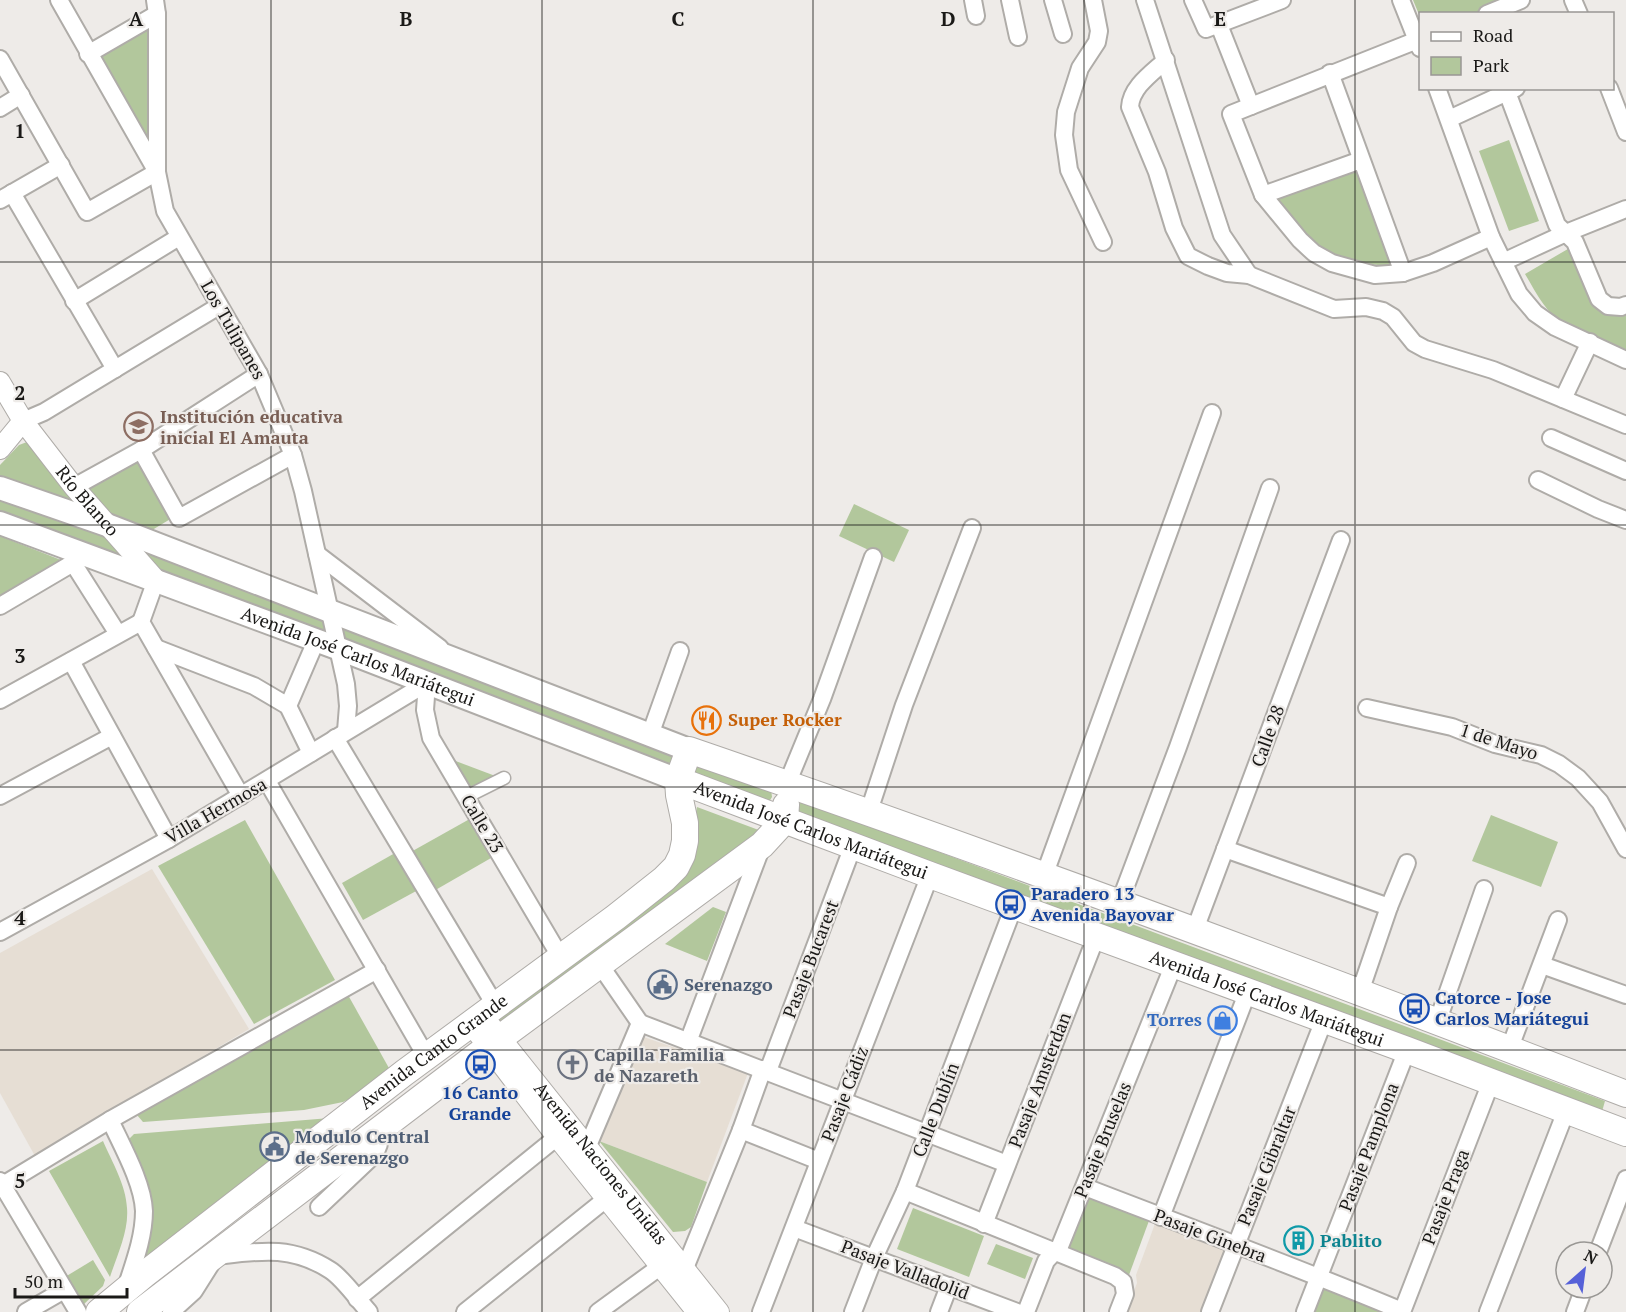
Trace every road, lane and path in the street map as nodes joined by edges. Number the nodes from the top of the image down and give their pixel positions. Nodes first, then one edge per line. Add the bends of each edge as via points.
1 (59, 0) edge
2 (1010, 0) edge
3 (1053, 0) edge
4 (1094, 0) edge
5 (1145, 0) edge
6 (1193, 0) edge
7 (1281, 0) edge
8 (1401, 0) edge
9 (1521, 0) edge
10 (1256, 4) edge
11 (1502, 4) edge
12 (156, 7) edge
13 (1219, 25) junction
14 (1063, 34) dead end
15 (1018, 38) dead end
16 (1419, 42) edge
17 (88, 54) junction
18 (0, 59) edge
19 (1166, 60) junction
20 (1330, 73) junction
21 (1438, 90) edge
22 (1511, 90) edge
23 (1610, 90) edge
24 (21, 95) junction
25 (1251, 106) junction
26 (0, 108) edge
27 (1449, 119) junction
28 (1624, 123) edge
29 (1361, 160) junction
30 (60, 165) junction
31 (156, 172) junction
32 (1263, 195) junction
33 (6, 196) edge
34 (1626, 209) edge
35 (1566, 233) junction
36 (179, 237) junction
37 (1491, 237) junction
38 (1103, 242) dead end
39 (1503, 262) junction
40 (1403, 273) junction
41 (1249, 275) junction
42 (74, 301) junction
43 (1626, 305) edge
44 (219, 306) junction
45 (1590, 342) junction
46 (1626, 360) edge
47 (115, 369) junction
48 (259, 374) junction
49 (0, 382) edge
50 (1563, 399) junction
51 (1212, 412) dead end
52 (23, 422) junction
53 (1626, 425) edge
54 (1551, 438) dead end
55 (0, 449) edge
56 (141, 450) junction
57 (293, 455) junction
58 (1626, 471) edge
59 (1538, 480) dead end
60 (74, 487) junction
61 (0, 488) edge
62 (1270, 488) dead end
63 (1626, 520) edge
64 (0, 523) edge
65 (107, 525) junction
66 (972, 528) dead end
67 (1341, 540) dead end
68 (317, 554) junction
69 (873, 557) dead end
70 (76, 558) junction
71 (156, 580) junction
72 (0, 606) edge
73 (328, 611) junction
74 (141, 622) junction
75 (118, 634) junction
76 (327, 644) junction
77 (156, 648) junction
78 (680, 651) dead end
79 (71, 661) junction
80 (457, 661) junction
81 (427, 683) junction
82 (0, 700) edge
83 (288, 706) junction
84 (1367, 708) dead end
85 (341, 735) junction
86 (650, 735) junction
87 (111, 736) junction
88 (689, 750) junction
89 (311, 753) junction
90 (504, 778) dead end
91 (678, 780) junction
92 (267, 781) junction
93 (787, 784) junction
94 (0, 796) edge
95 (241, 796) junction
96 (466, 797) junction
97 (868, 814) junction
98 (785, 820) junction
99 (169, 839) junction
100 (762, 845) junction
101 (853, 846) junction
102 (1225, 849) junction
103 (1626, 849) edge
104 (1407, 863) dead end
105 (930, 875) junction
106 (1044, 876) junction
107 (1484, 889) dead end
108 (1119, 904) junction
109 (1014, 906) junction
110 (1389, 907) junction
111 (1558, 920) dead end
112 (0, 932) edge
113 (1194, 932) junction
114 (1096, 937) junction
115 (561, 958) junction
116 (1174, 964) junction
117 (600, 965) junction
118 (1542, 965) junction
119 (377, 970) junction
120 (1248, 991) junction
121 (1360, 992) junction
122 (1626, 995) edge
123 (483, 1014) junction
124 (1324, 1020) junction
125 (640, 1023) junction
126 (1437, 1023) junction
127 (688, 1042) junction
128 (495, 1043) junction
129 (1407, 1050) junction
130 (1509, 1050) junction
131 (426, 1056) junction
132 (766, 1070) junction
133 (1491, 1082) junction
134 (1624, 1093) edge
135 (843, 1100) junction
136 (1566, 1110) junction
137 (110, 1120) junction
138 (1618, 1129) edge
139 (741, 1130) junction
140 (927, 1133) junction
141 (376, 1135) junction
142 (557, 1137) junction
143 (587, 1148) junction
144 (819, 1161) junction
145 (1007, 1164) junction
146 (1626, 1179) edge
147 (1, 1183) edge
148 (1085, 1187) junction
149 (905, 1191) junction
150 (606, 1199) junction
151 (319, 1207) dead end
152 (1161, 1217) junction
153 (984, 1224) junction
154 (794, 1228) junction
155 (1603, 1240) edge
156 (1235, 1246) junction
157 (1054, 1252) junction
158 (216, 1256) junction
159 (874, 1258) junction
160 (672, 1271) junction
161 (1318, 1276) junction
162 (949, 1286) junction
163 (64, 1290) junction
164 (124, 1292) junction
165 (357, 1299) junction
166 (26, 1312) edge
167 (78, 1312) edge
168 (99, 1312) edge
169 (140, 1312) edge
170 (171, 1312) edge
171 (369, 1312) edge
172 (465, 1312) edge
173 (598, 1312) edge
174 (697, 1312) edge
175 (719, 1312) edge
176 (761, 1312) edge
177 (854, 1312) edge
178 (939, 1312) edge
179 (1017, 1312) edge
180 (1026, 1312) edge
181 (1118, 1312) edge
182 (1210, 1312) edge
183 (1305, 1312) edge
184 (1402, 1312) edge
185 (1488, 1312) edge

1 - 17 street
2 - 15 street
3 - 14 street
4 - 38 street via 1097,42 1080,68 1066,112 1064,135 1069,170
5 - 19 street
6 - 13 street via 1206,29
7 - 10 street
8 - 16 street
9 - 11 street
10 - 13 street
12 - 17 street
12 - 31 street, Los Tulipanes
13 - 25 street
16 - 20 street
17 - 31 street
18 - 24 street
19 - 41 street via 1222,235
19 - 41 street via 1137,88 1130,107 1157,172 1169,216 1188,256 1227,273
20 - 25 street
20 - 29 street
21 - 27 street
22 - 27 street
22 - 35 street via 1557,225
23 - 28 street
24 - 26 street
24 - 30 street
25 - 32 street via 1231,114
27 - 37 street
29 - 32 street
29 - 40 street
30 - 31 street via 87,212
30 - 33 street
31 - 36 street, Los Tulipanes via 165,211
32 - 40 street via 1314,253 1332,263 1375,275
33 - 42 street
34 - 35 street
35 - 39 street
35 - 43 street via 1575,242 1599,299 1608,306
36 - 42 street
36 - 44 street, Los Tulipanes
37 - 39 street
37 - 40 street
39 - 45 street via 1518,294 1535,313 1555,327
41 - 50 street via 1334,309 1366,307 1383,311 1425,349 1493,370
42 - 47 street
44 - 47 street
44 - 48 street, Los Tulipanes
45 - 46 street
45 - 50 street
47 - 52 street
48 - 56 street
48 - 57 street, Los Tulipanes
49 - 52 street, Río Blanco
50 - 53 street
51 - 106 street
52 - 55 street
52 - 60 street, Río Blanco
54 - 58 street
56 - 57 street via 179,518
56 - 60 street
57 - 68 street, Los Tulipanes
59 - 63 street
60 - 65 street, Río Blanco
61 - 65 main road, Avenida José Carlos Mariátegui
62 - 108 street
64 - 70 main road, Avenida José Carlos Mariátegui
65 - 71 street, Río Blanco
65 - 73 main road, Avenida José Carlos Mariátegui
66 - 97 street via 904,705
67 - 102 street, Calle 28
68 - 73 street, Los Tulipanes
68 - 80 street
69 - 93 street
70 - 71 main road, Avenida José Carlos Mariátegui
70 - 72 street
70 - 75 street
71 - 74 street
71 - 76 main road, Avenida José Carlos Mariátegui
73 - 76 street, Los Tulipanes
73 - 80 main road, Avenida José Carlos Mariátegui
74 - 75 street
74 - 77 street
75 - 79 street
76 - 81 main road, Avenida José Carlos Mariátegui
76 - 83 street
76 - 85 street, Los Tulipanes via 346,684 348,706
77 - 83 street via 255,686
77 - 95 street
78 - 86 street
79 - 82 street
79 - 87 street
80 - 86 main road, Avenida José Carlos Mariátegui
81 - 85 street, Villa Hermosa
81 - 91 main road, Avenida José Carlos Mariátegui
81 - 96 street, Calle 23 via 425,710 431,738
83 - 89 street
84 - 103 street, 1 de Mayo via 1452,727 1495,744 1541,754 1578,778 1600,802
85 - 89 street, Villa Hermosa
85 - 123 street
86 - 88 main road, Avenida José Carlos Mariátegui
87 - 94 street
87 - 99 street
88 - 91 main road, Avenida Canto Grande
88 - 93 main road, Avenida José Carlos Mariátegui
89 - 92 street, Villa Hermosa
90 - 96 street
91 - 98 main road, Avenida José Carlos Mariátegui
91 - 115 main road, Avenida Canto Grande via 685,841 676,867
92 - 95 street, Villa Hermosa
92 - 119 street
93 - 97 main road, Avenida José Carlos Mariátegui
93 - 98 main road
95 - 99 street, Villa Hermosa
96 - 115 street, Calle 23
97 - 106 main road, Avenida José Carlos Mariátegui
98 - 100 main road, Avenida Canto Grande
98 - 101 main road, Avenida José Carlos Mariátegui
99 - 112 street, Villa Hermosa
100 - 117 main road, Avenida Canto Grande
100 - 127 street
101 - 105 main road, Avenida José Carlos Mariátegui
101 - 132 street, Pasaje Bucarest
102 - 110 street
102 - 113 street, Calle 28
104 - 110 street
105 - 109 main road, Avenida José Carlos Mariátegui
105 - 135 street, Pasaje Cádiz
106 - 108 main road, Avenida José Carlos Mariátegui
107 - 126 street
108 - 113 main road, Avenida José Carlos Mariátegui
109 - 114 main road, Avenida José Carlos Mariátegui
109 - 140 street, Calle Dublín
110 - 121 street
111 - 118 street
113 - 121 main road, Avenida José Carlos Mariátegui
114 - 116 main road, Avenida José Carlos Mariátegui
114 - 145 street, Pasaje Amsterdan
115 - 123 main road, Avenida Canto Grande
116 - 120 main road, Avenida José Carlos Mariátegui
116 - 148 street, Pasaje Bruselas
117 - 125 street
117 - 128 main road, Avenida Canto Grande
118 - 122 street
118 - 130 street
119 - 131 street
119 - 137 street
120 - 124 main road, Avenida José Carlos Mariátegui
120 - 152 street
121 - 126 main road, Avenida José Carlos Mariátegui
123 - 128 street, Avenida Naciones Unidas
123 - 131 main road, Avenida Canto Grande
124 - 129 main road, Avenida José Carlos Mariátegui
124 - 156 street, Pasaje Gibraltar
125 - 127 street
125 - 143 street
126 - 130 main road, Avenida José Carlos Mariátegui
127 - 132 street
128 - 141 main road, Avenida Canto Grande
128 - 142 street, Avenida Naciones Unidas
128 - 143 street, Avenida Naciones Unidas
129 - 133 main road, Avenida José Carlos Mariátegui
129 - 161 street, Pasaje Pamplona
130 - 134 main road, Avenida José Carlos Mariátegui
131 - 164 main road, Avenida Canto Grande
132 - 135 street
132 - 139 street, Pasaje Bucarest
133 - 136 main road, Avenida José Carlos Mariátegui
133 - 184 street, Pasaje Praga
134 - 138 main road
135 - 140 street
135 - 144 street, Pasaje Cádiz
136 - 138 main road, Avenida José Carlos Mariátegui
136 - 185 street
137 - 147 street
137 - 164 street via 129,1160 144,1210 137,1256
139 - 144 street
139 - 160 street, Pasaje Bucarest
140 - 145 street
140 - 149 street, Calle Dublín
141 - 151 street via 379,1144 375,1154
141 - 158 main road, Avenida Canto Grande
142 - 150 street, Avenida Naciones Unidas
142 - 165 street
143 - 160 street, Avenida Naciones Unidas
144 - 154 street, Pasaje Cádiz
145 - 153 street, Pasaje Amsterdan
146 - 155 street
147 - 163 street
148 - 152 street, Pasaje Ginebra
148 - 157 street, Pasaje Bruselas
149 - 153 street
149 - 159 street, Calle Dublín
150 - 160 street, Avenida Naciones Unidas
150 - 172 street
152 - 156 street, Pasaje Ginebra
153 - 157 street
154 - 159 street, Pasaje Valladolid
154 - 176 street, Pasaje Cádiz
156 - 161 street, Pasaje Ginebra
156 - 182 street, Pasaje Gibraltar
157 - 180 street, Pasaje Bruselas via 1046,1261
157 - 181 street via 1123,1282 1125,1294
158 - 165 street via 262,1250 298,1255 332,1271
158 - 169 main road, Avenida Canto Grande
158 - 170 street via 194,1291
159 - 162 street, Pasaje Valladolid
159 - 177 street, Calle Dublín
160 - 173 street
160 - 174 street, Avenida Naciones Unidas
160 - 175 street, Avenida Naciones Unidas
161 - 183 street, Pasaje Pamplona
161 - 184 street, Pasaje Ginebra
162 - 178 street
162 - 179 street, Pasaje Valladolid
163 - 166 street
163 - 167 street
164 - 168 main road, Avenida Canto Grande
165 - 171 street

